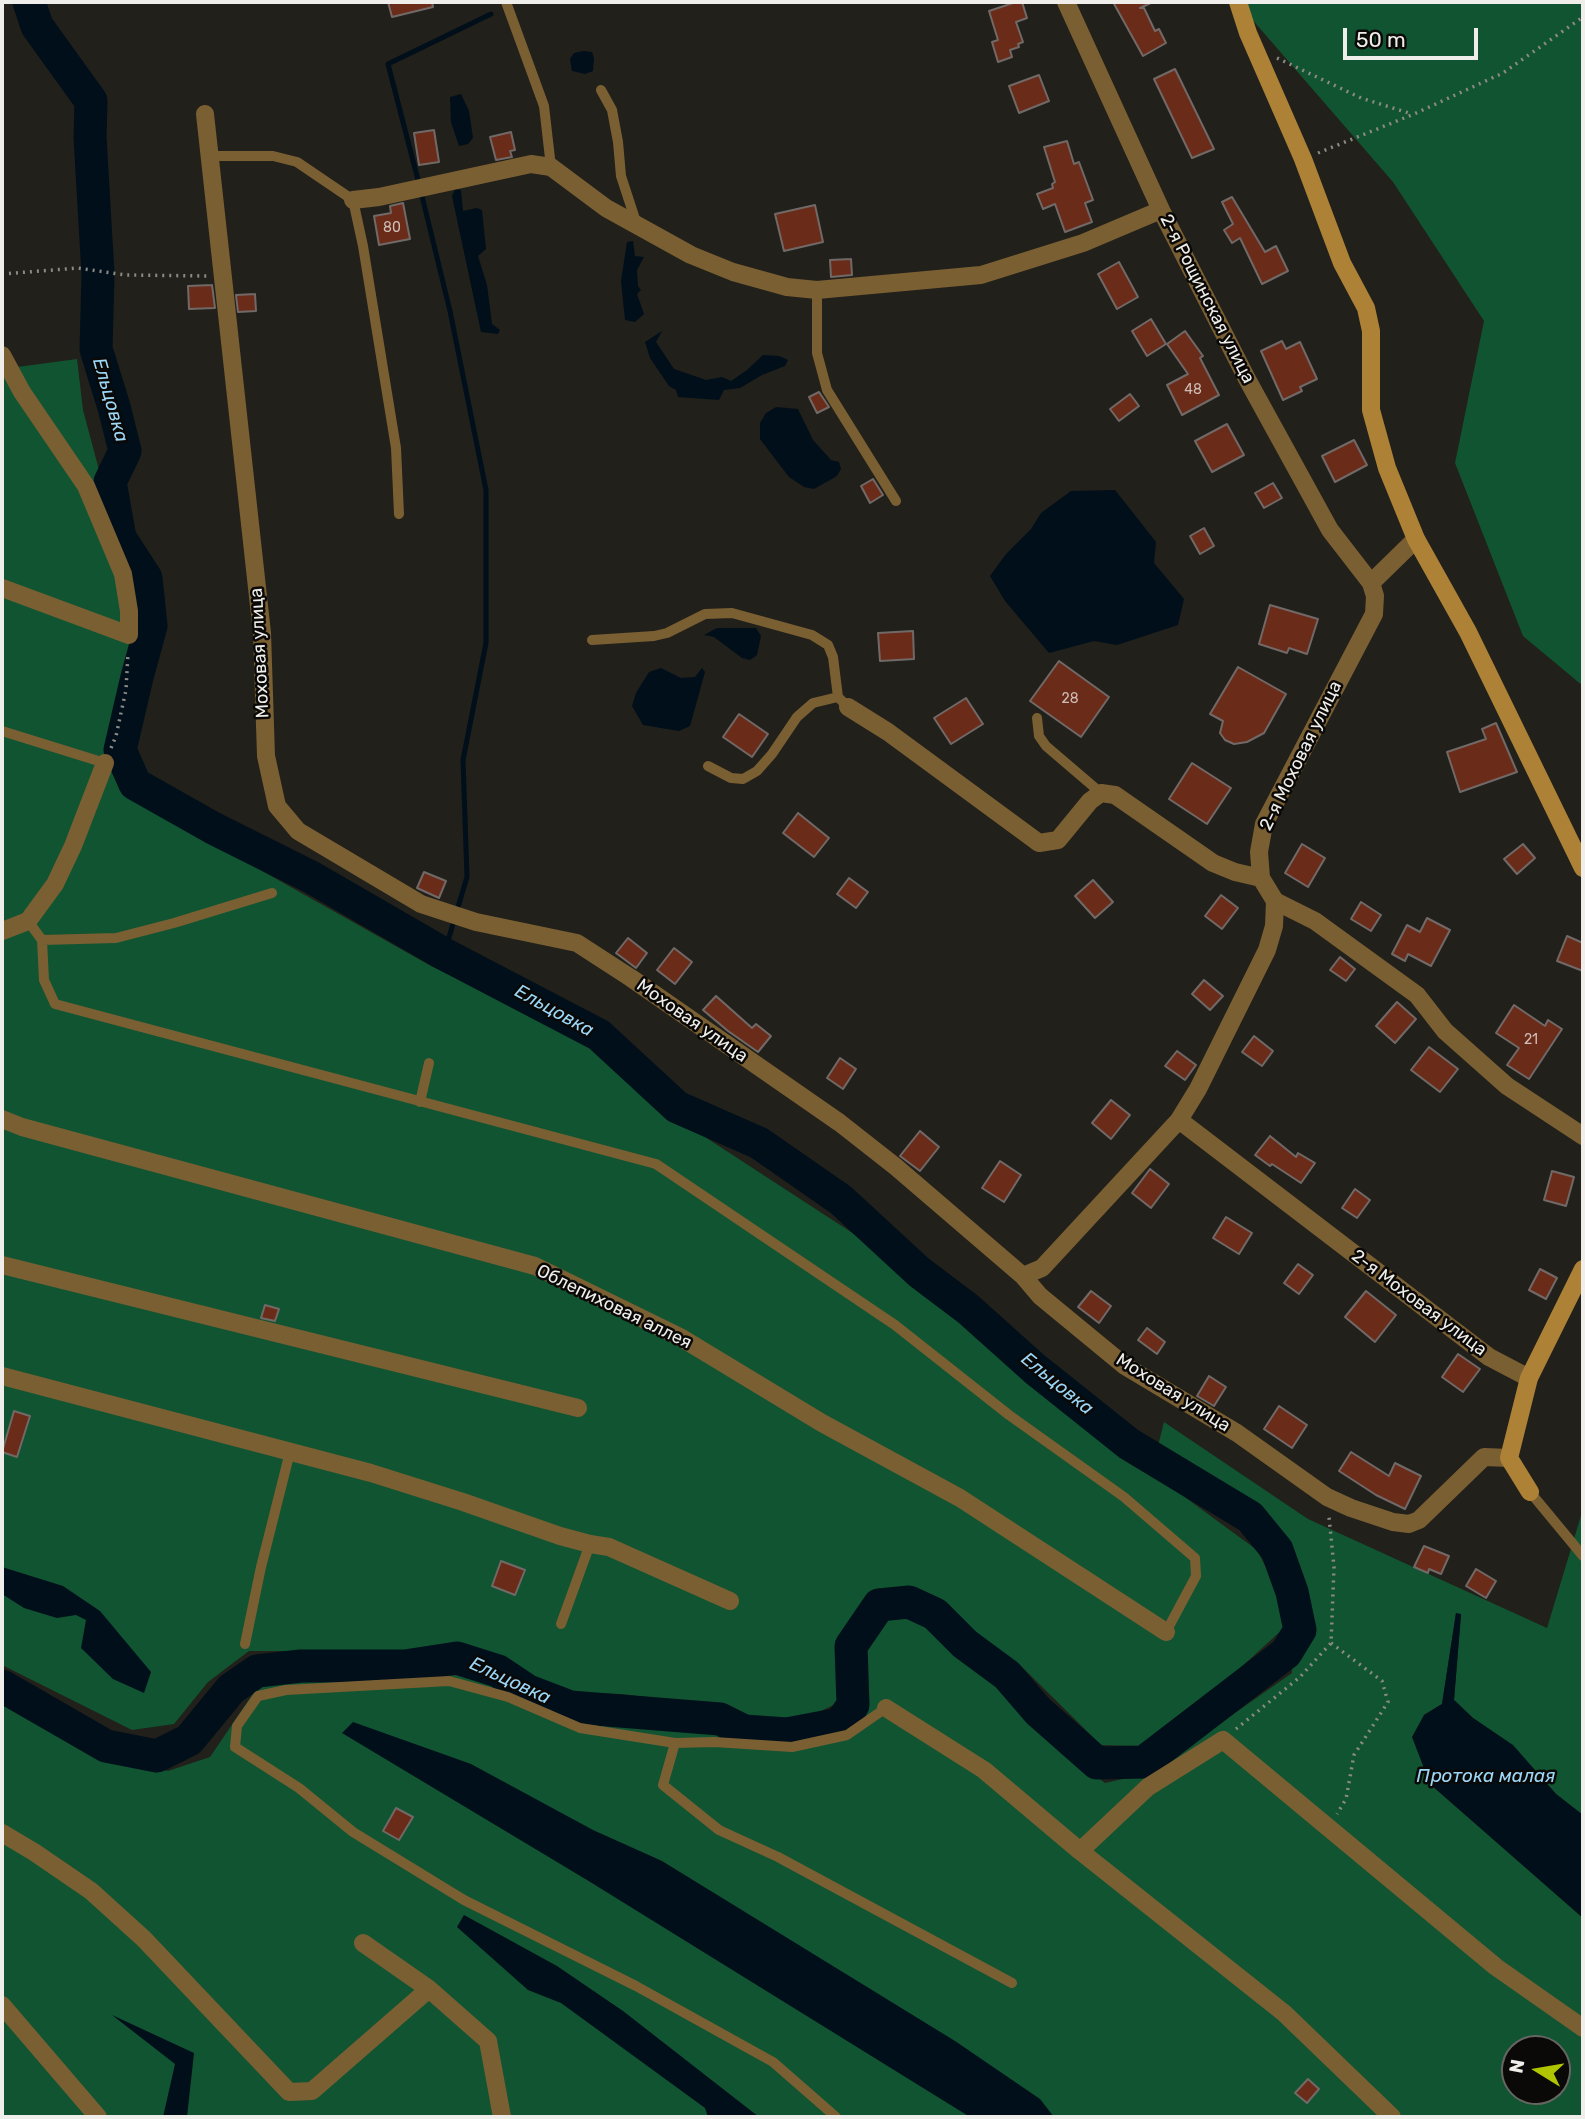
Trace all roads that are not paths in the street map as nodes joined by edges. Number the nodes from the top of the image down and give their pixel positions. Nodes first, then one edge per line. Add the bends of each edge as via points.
1 (506, 2) edge
2 (1066, 2) edge
3 (1238, 2) edge
4 (601, 90) dead end
5 (205, 114) dead end
6 (208, 156) junction
7 (551, 167) junction
8 (353, 200) junction
9 (1161, 210) junction
10 (637, 225) junction
11 (817, 290) junction
12 (2, 355) edge
13 (895, 500) dead end
14 (399, 514) dead end
15 (1416, 539) junction
16 (1371, 583) junction
17 (2, 588) edge
18 (592, 640) dead end
19 (843, 702) junction
20 (1037, 718) dead end
21 (2, 731) edge
22 (105, 763) joint
23 (708, 766) dead end
24 (1101, 793) junction
25 (1583, 868) edge
26 (1261, 878) junction
27 (272, 893) dead end
28 (1275, 901) junction
29 (28, 921) junction
30 (2, 931) edge
31 (42, 940) junction
32 (429, 1063) dead end
33 (420, 1102) junction
34 (2, 1119) edge
35 (1179, 1120) junction
36 (1583, 1136) edge
37 (2, 1265) edge
38 (1583, 1269) edge
39 (1023, 1276) junction
40 (2, 1376) edge
41 (1529, 1378) junction
42 (578, 1409) dead end
43 (290, 1452) junction
44 (1509, 1458) junction
45 (1530, 1492) joint
46 (590, 1544) junction
47 (1583, 1556) edge
48 (730, 1601) dead end
49 (561, 1624) dead end
50 (1166, 1632) joint
51 (245, 1644) dead end
52 (886, 1708) joint
53 (675, 1743) junction
54 (2, 1833) edge
55 (1080, 1851) junction
56 (363, 1943) dead end
57 (1012, 1983) dead end
58 (429, 1989) junction
59 (2, 2005) edge
60 (1583, 2028) edge
61 (98, 2117) edge
62 (502, 2117) edge
63 (836, 2117) edge
64 (1392, 2117) edge

1 - 7 lane via 544,106
2 - 9 street, 2-я Рощинская улица
3 - 15 street via 1342,263 1366,308 1371,331 1371,410 1387,468
4 - 10 lane via 612,110 621,176
5 - 6 street, Моховая улица
6 - 8 lane via 273,156 297,162
6 - 39 street, Моховая улица via 262,632 266,756 277,806 298,831 421,904 476,922 577,943 840,1123
7 - 8 street via 531,164
7 - 10 street via 586,195
8 - 14 lane via 396,448
9 - 11 street via 1083,243 981,275
9 - 16 street, 2-я Рощинская улица via 1330,530
10 - 11 street via 733,272
11 - 13 lane via 817,353 827,390
12 - 17 street via 86,486 123,574 129,635
15 - 16 street
15 - 25 street via 1468,632
16 - 26 street, 2-я Моховая улица via 1374,614 1265,824 1259,852
18 - 19 lane via 654,636 705,614 732,613 812,635 828,645
19 - 23 lane via 813,703 757,771 743,779 731,779
19 - 24 street via 1039,843 1058,840
20 - 24 lane via 1039,736 1046,746
21 - 22 lane
22 - 29 street via 55,884
24 - 26 street via 1115,795 1213,863
26 - 28 street
27 - 31 lane via 116,938
28 - 35 street via 1267,950
28 - 36 street via 1315,921 1417,995 1445,1031 1507,1086
29 - 30 street
29 - 31 lane
31 - 33 lane via 44,980 55,1004
32 - 33 lane
33 - 50 lane via 656,1164 895,1325 1124,1497 1195,1558 1196,1576
34 - 50 street, Облепиховая аллея via 535,1266 680,1337 822,1423 960,1498
35 - 39 street via 1042,1268
35 - 41 street, 2-я Моховая улица via 1489,1357
37 - 42 street
38 - 41 street
39 - 44 street, Моховая улица via 1040,1296 1125,1366 1351,1508 1409,1524 1419,1520 1484,1457
40 - 43 street
41 - 44 street
43 - 46 street
43 - 51 lane
44 - 45 street
45 - 47 lane
46 - 48 street via 608,1547
46 - 49 lane
52 - 53 lane via 847,1734 792,1747
52 - 55 street via 984,1770
53 - 57 lane via 663,1785 719,1830
53 - 63 lane via 580,1728 508,1698 449,1681 286,1690 258,1696 237,1726 235,1747 299,1788 353,1832 464,1900 636,1986 772,2062
54 - 58 street via 92,1891 289,2092 312,2091
55 - 60 street via 1148,1787 1223,1740 1496,1967
55 - 64 street via 1284,2013
56 - 58 street
58 - 62 street via 488,2041
59 - 61 street

